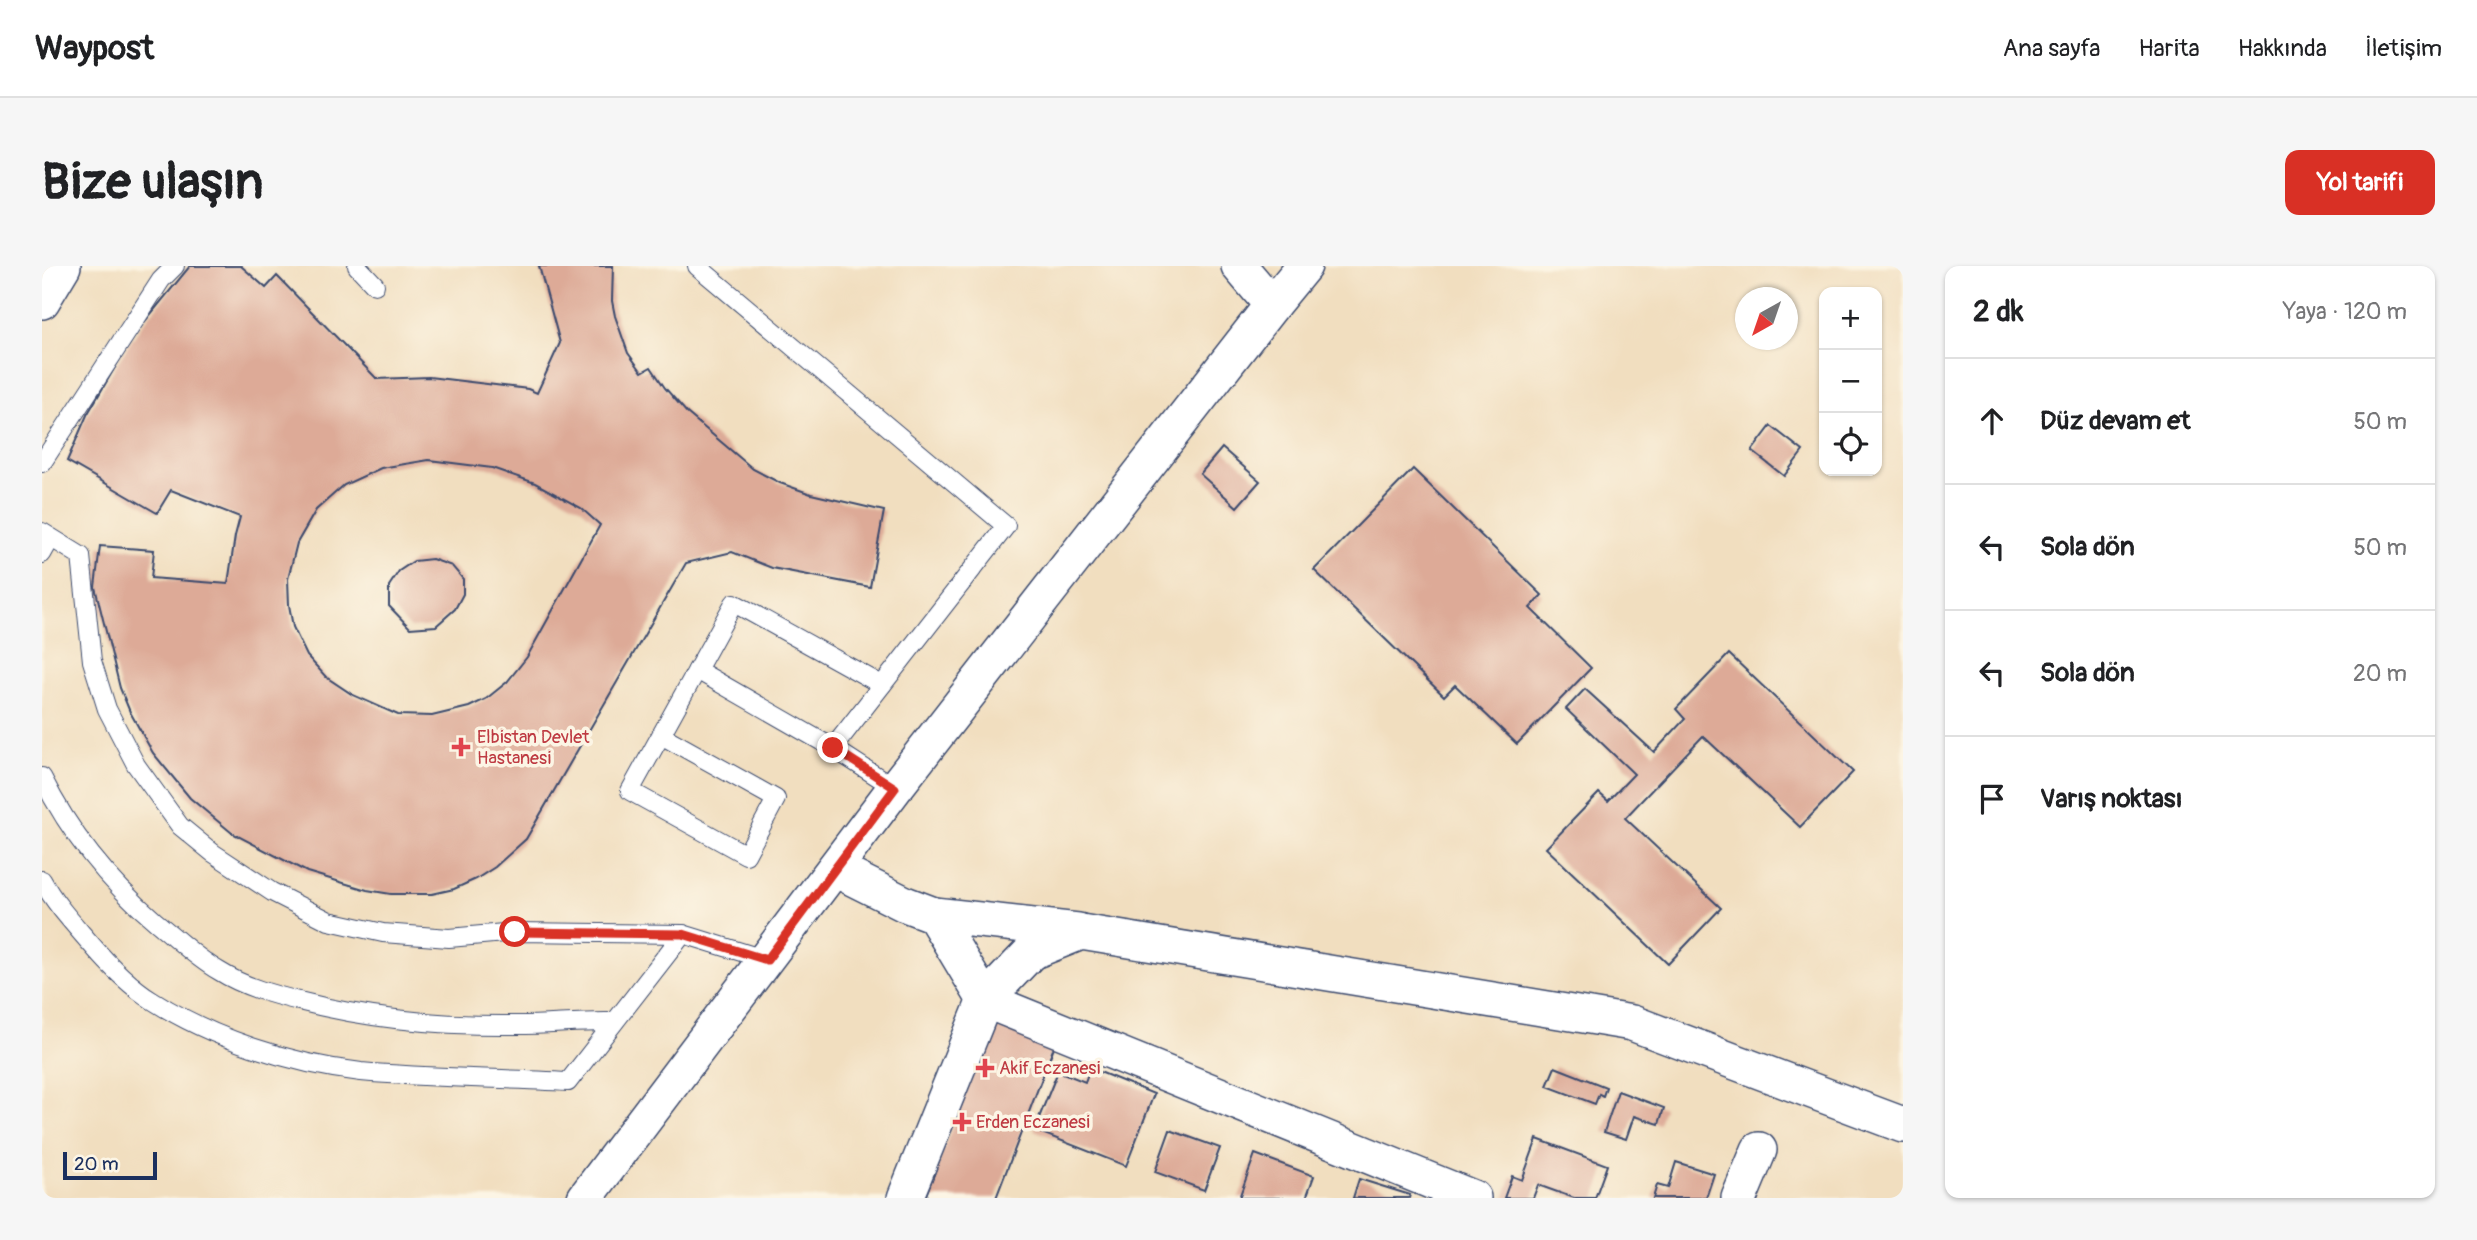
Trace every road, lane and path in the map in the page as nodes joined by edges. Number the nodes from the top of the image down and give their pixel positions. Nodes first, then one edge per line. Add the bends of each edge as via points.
1 (63, 266) edge
2 (175, 266) edge
3 (357, 266) edge
4 (696, 266) edge
5 (1239, 266) edge
6 (1304, 266) edge
7 (375, 285) dead end
8 (42, 301) edge
9 (1272, 305) junction
10 (42, 463) edge
11 (45, 541) edge
12 (696, 670) junction
13 (882, 685) junction
14 (661, 735) junction
15 (833, 748) junction
16 (42, 777) edge
17 (895, 788) junction
18 (835, 869) junction
19 (42, 880) edge
20 (47, 904) edge
21 (934, 915) junction
22 (1081, 932) junction
23 (683, 934) junction
24 (767, 960) junction
25 (985, 1000) junction
26 (614, 1022) junction
27 (1903, 1125) edge
28 (1759, 1150) dead end
29 (595, 1196) edge
30 (905, 1198) edge
31 (1473, 1198) edge
32 (1739, 1198) edge

1 - 8 street
2 - 10 lane
3 - 7 lane
4 - 13 lane via 1006,526
5 - 9 street
6 - 9 street
9 - 17 street
11 - 23 lane via 81,556 92,661 107,709 136,765 180,826 272,892 330,921 383,933 449,938 515,932
12 - 13 lane via 734,603
12 - 14 lane
12 - 15 lane
13 - 15 lane
14 - 14 lane via 630,791 746,855 776,799
15 - 17 lane
16 - 26 lane via 59,813 107,876 219,971 267,993 397,1021
17 - 18 street
18 - 21 street
18 - 24 street
19 - 20 lane
20 - 26 lane via 150,999 231,1040 298,1060 360,1072 568,1082
21 - 22 street
21 - 25 street
22 - 25 street via 1031,952
22 - 27 street via 1632,1023
23 - 24 lane
23 - 26 lane
24 - 29 street
25 - 30 street
25 - 31 street
28 - 32 street

